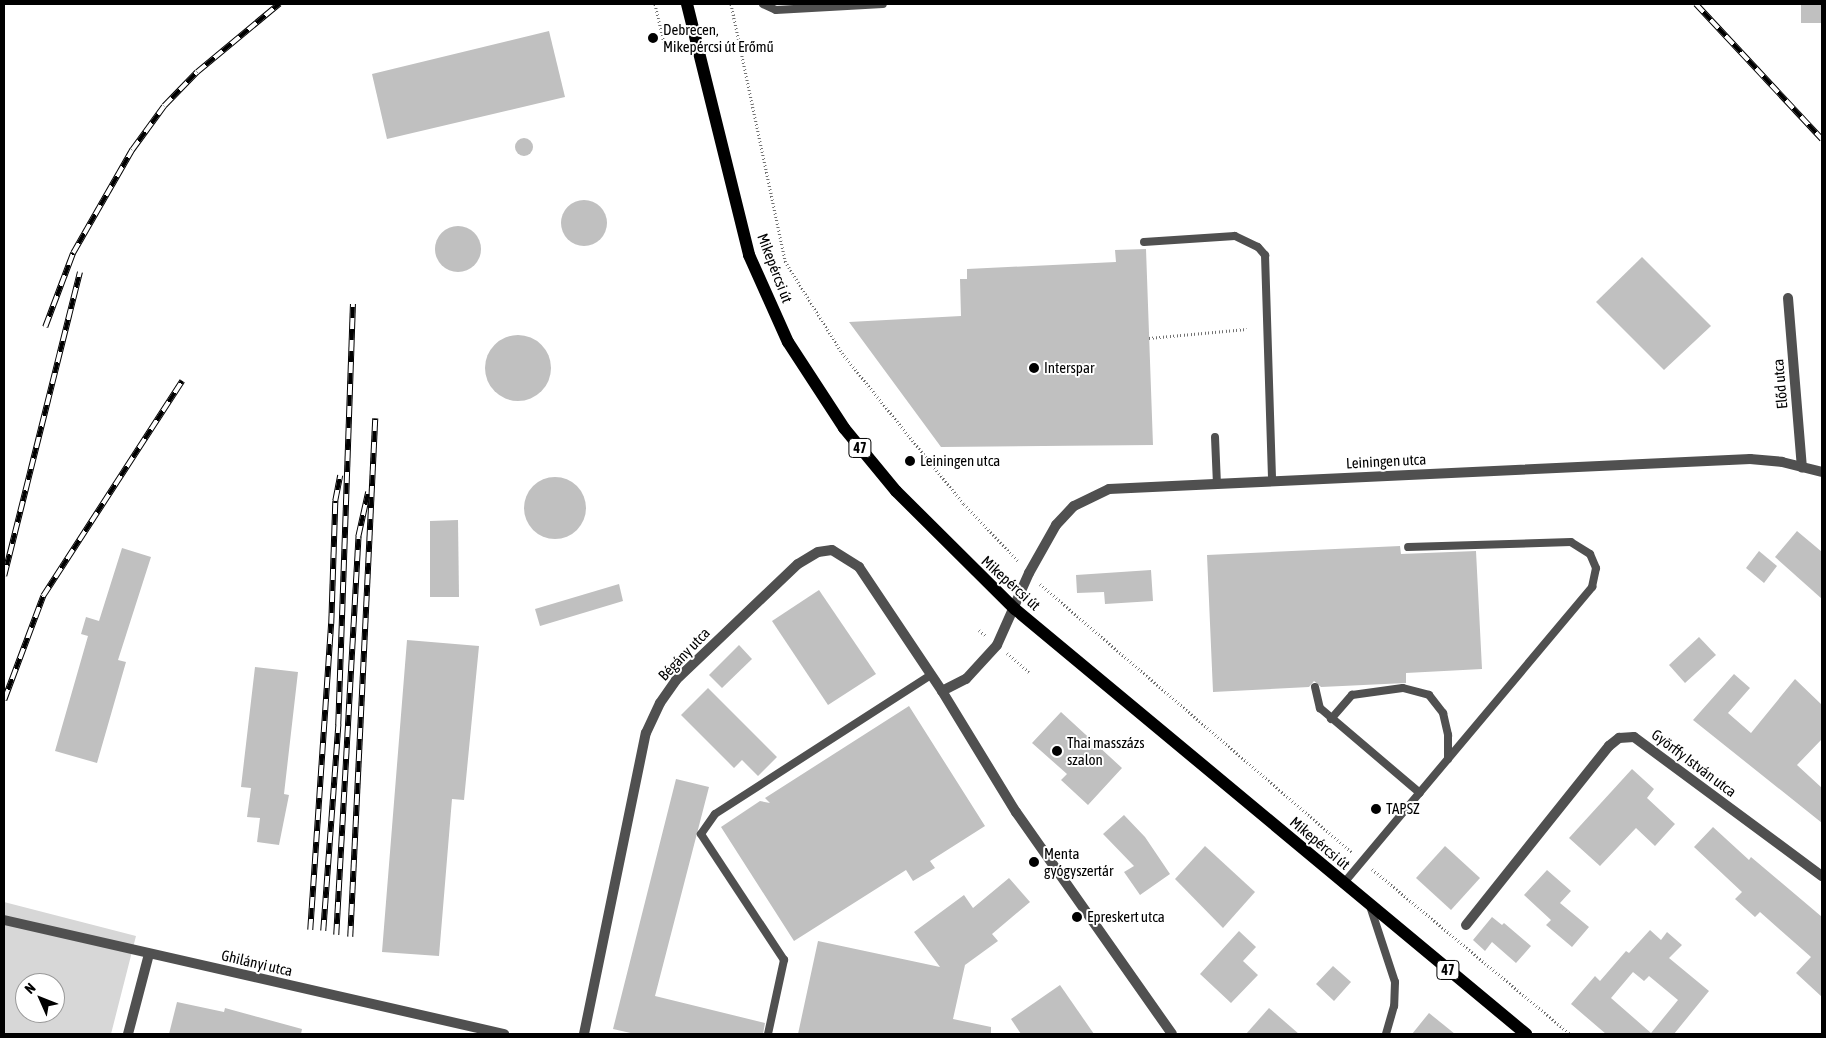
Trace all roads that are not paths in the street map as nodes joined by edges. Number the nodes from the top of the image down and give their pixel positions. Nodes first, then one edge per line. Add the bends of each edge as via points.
1 (687, 4) edge
2 (763, 4) edge
3 (883, 4) edge
4 (1144, 242) dead end
5 (1788, 298) dead end
6 (1215, 437) dead end
7 (1802, 467) junction
8 (1822, 472) edge
9 (1272, 482) junction
10 (1216, 484) junction
11 (1408, 547) dead end
12 (1015, 609) junction
13 (931, 675) junction
14 (1315, 687) dead end
15 (942, 691) junction
16 (1331, 719) junction
17 (1448, 759) junction
18 (1420, 793) junction
19 (1822, 876) edge
20 (1344, 884) junction
21 (1370, 906) junction
22 (4, 920) edge
23 (1466, 925) dead end
24 (149, 954) junction
25 (128, 1034) edge
26 (504, 1034) edge
27 (584, 1034) edge
28 (768, 1034) edge
29 (1172, 1034) edge
30 (1386, 1034) edge
31 (1526, 1034) edge

1 - 12 main road, Mikepércsi út / 47 via 750,255 788,342 844,428 896,491
2 - 3 lane via 776,10
4 - 9 lane via 1235,236 1252,243 1265,256
5 - 7 street, Előd utca
6 - 10 lane
7 - 8 street, Leiningen utca
7 - 9 street, Leiningen utca via 1750,460
9 - 10 street, Leiningen utca
10 - 12 street, Leiningen utca via 1109,489 1074,506 1056,525 1029,573
11 - 17 lane via 1571,542 1590,554 1596,568 1592,586
12 - 15 street via 997,645 966,679
12 - 20 main road, Mikepércsi út / 47
13 - 15 street, Bégány utca
13 - 27 street, Bégány utca via 859,567 832,550 818,552 798,564 676,680 660,703 646,733
13 - 28 lane via 715,814 701,834 784,960
14 - 16 lane via 1320,708
15 - 29 street via 1016,812
16 - 17 lane via 1352,695 1403,688 1429,695 1443,712 1448,735
16 - 18 lane
17 - 18 lane
18 - 20 lane
19 - 23 street, Györffy István utca via 1634,737 1619,738 1609,746
20 - 21 main road, Mikepércsi út / 47
21 - 30 lane via 1395,982 1394,1006
21 - 31 main road, Mikepércsi út / 47
22 - 24 street, Ghilányi utca
24 - 25 street
24 - 26 street, Ghilányi utca

